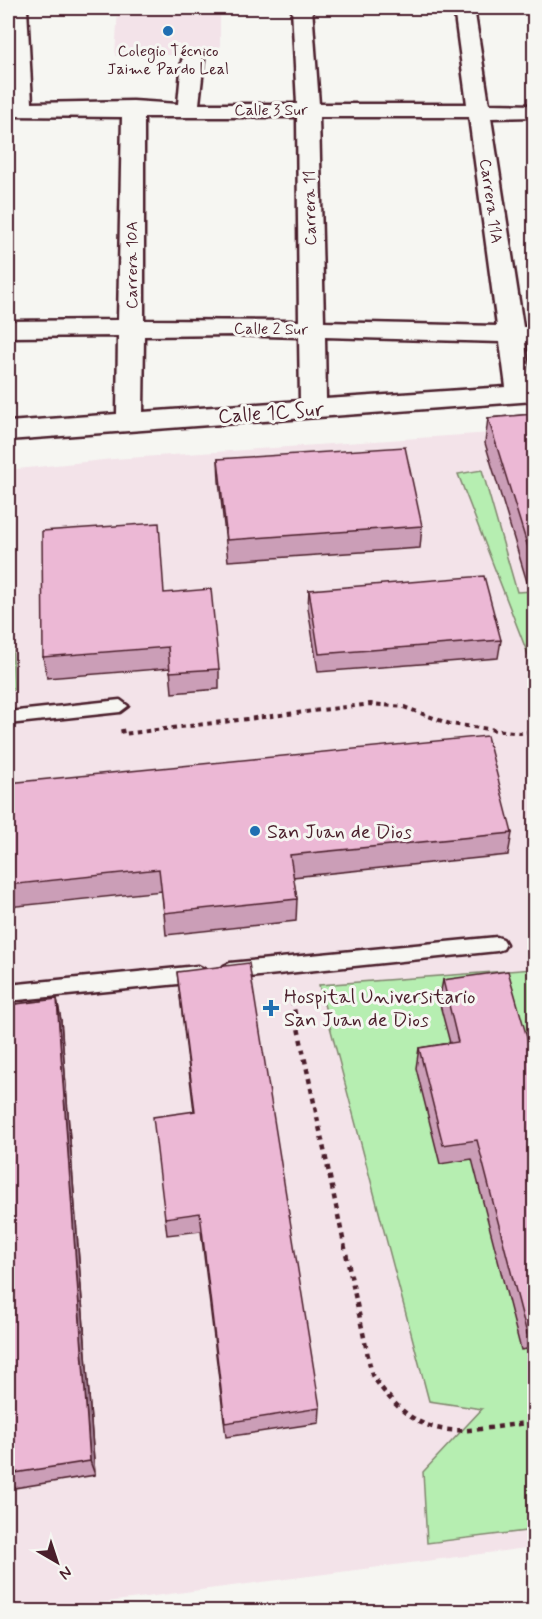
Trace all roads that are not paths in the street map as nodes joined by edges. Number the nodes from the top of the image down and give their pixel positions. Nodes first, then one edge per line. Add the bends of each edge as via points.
1 (17, 8) edge
2 (302, 8) edge
3 (464, 8) edge
4 (193, 60) dead end
5 (133, 108) junction
6 (188, 108) junction
7 (308, 109) junction
8 (14, 110) edge
9 (479, 111) junction
10 (534, 111) edge
11 (8, 328) edge
12 (131, 328) junction
13 (312, 329) junction
14 (523, 335) edge
15 (527, 393) edge
16 (313, 409) junction
17 (130, 422) junction
18 (8, 432) edge
19 (120, 706) road end
20 (8, 718) edge
21 (498, 944) dead end
22 (8, 993) edge

1 - 8 street
2 - 7 street, Carrera 11
3 - 9 street, Carrera 11A
4 - 6 street
5 - 6 street, Calle 3 Sur
5 - 8 street, Calle 3 Sur
5 - 12 street, Carrera 10A
6 - 7 street, Calle 3 Sur
7 - 9 street, Calle 3 Sur
7 - 13 street, Carrera 11
9 - 10 street, Calle 3 Sur
9 - 14 street, Carrera 11A
11 - 12 street, Calle 2 Sur
12 - 13 street, Calle 2 Sur
12 - 17 street, Carrera 10A
13 - 14 street, Calle 2 Sur
13 - 16 street, Carrera 11
14 - 15 street, Carrera 11A
15 - 16 street, Calle 1C Sur
16 - 17 street, Calle 1C Sur
17 - 18 street, Calle 1C Sur
19 - 20 lane
21 - 22 lane

